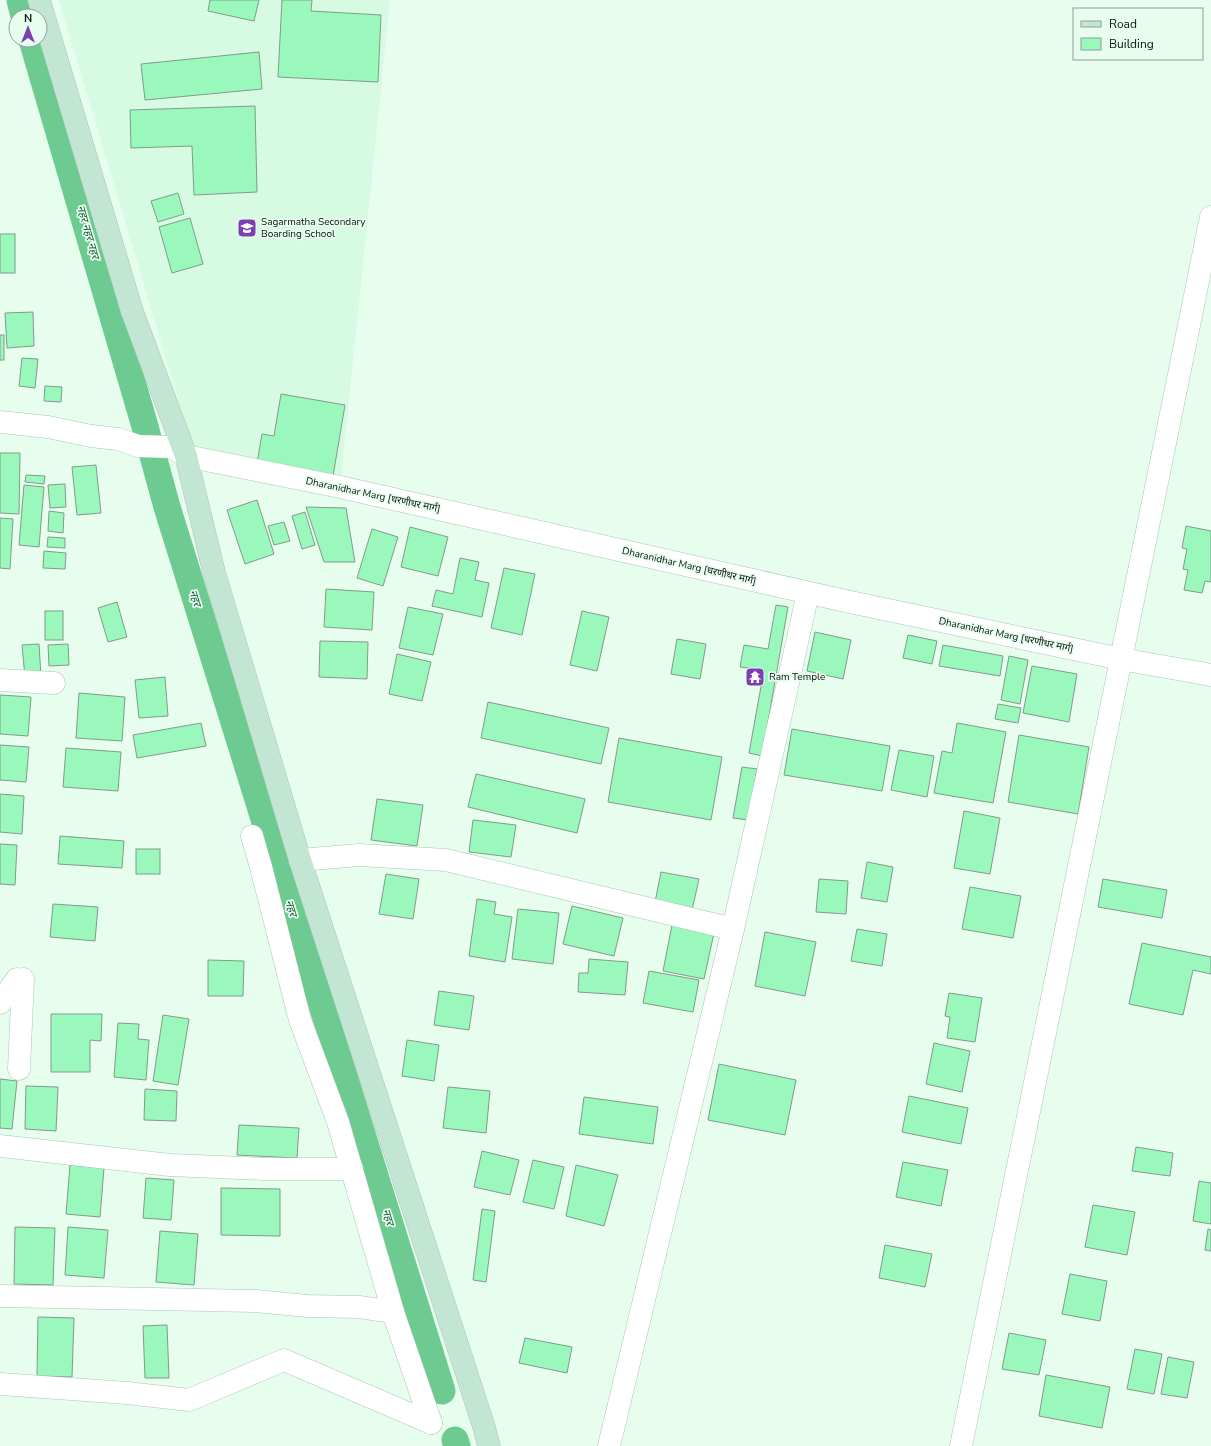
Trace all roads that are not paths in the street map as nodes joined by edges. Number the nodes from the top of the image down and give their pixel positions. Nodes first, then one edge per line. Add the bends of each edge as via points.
1 (40, 0) edge
2 (1211, 218) edge
3 (0, 422) edge
4 (178, 451) junction
5 (808, 593) junction
6 (1121, 659) junction
7 (1211, 675) edge
8 (0, 680) edge
9 (54, 683) dead end
10 (252, 836) dead end
11 (300, 860) junction
12 (733, 929) junction
13 (0, 1003) edge
14 (18, 1069) dead end
15 (0, 1146) edge
16 (352, 1169) junction
17 (0, 1296) edge
18 (393, 1312) junction
19 (0, 1384) edge
20 (489, 1446) edge
21 (609, 1446) edge
22 (961, 1446) edge

1 - 4 street via 132,311
2 - 6 street
3 - 4 street, Dharanidhar Marg [धरणीधर मार्ग] via 48,427 118,439 138,446
4 - 5 street, Dharanidhar Marg [धरणीधर मार्ग]
4 - 11 street
5 - 6 street, Dharanidhar Marg [धरणीधर मार्ग]
5 - 12 street
6 - 7 street, Dharanidhar Marg [धरणीधर मार्ग]
6 - 22 street
8 - 9 street
10 - 16 street via 300,1020 338,1122
11 - 12 street via 358,855 446,860
11 - 20 street
12 - 21 street
13 - 14 street via 20,979
15 - 16 street via 170,1165
16 - 18 street
17 - 18 street via 255,1302 358,1307
18 - 19 street via 431,1423 284,1360 188,1400

